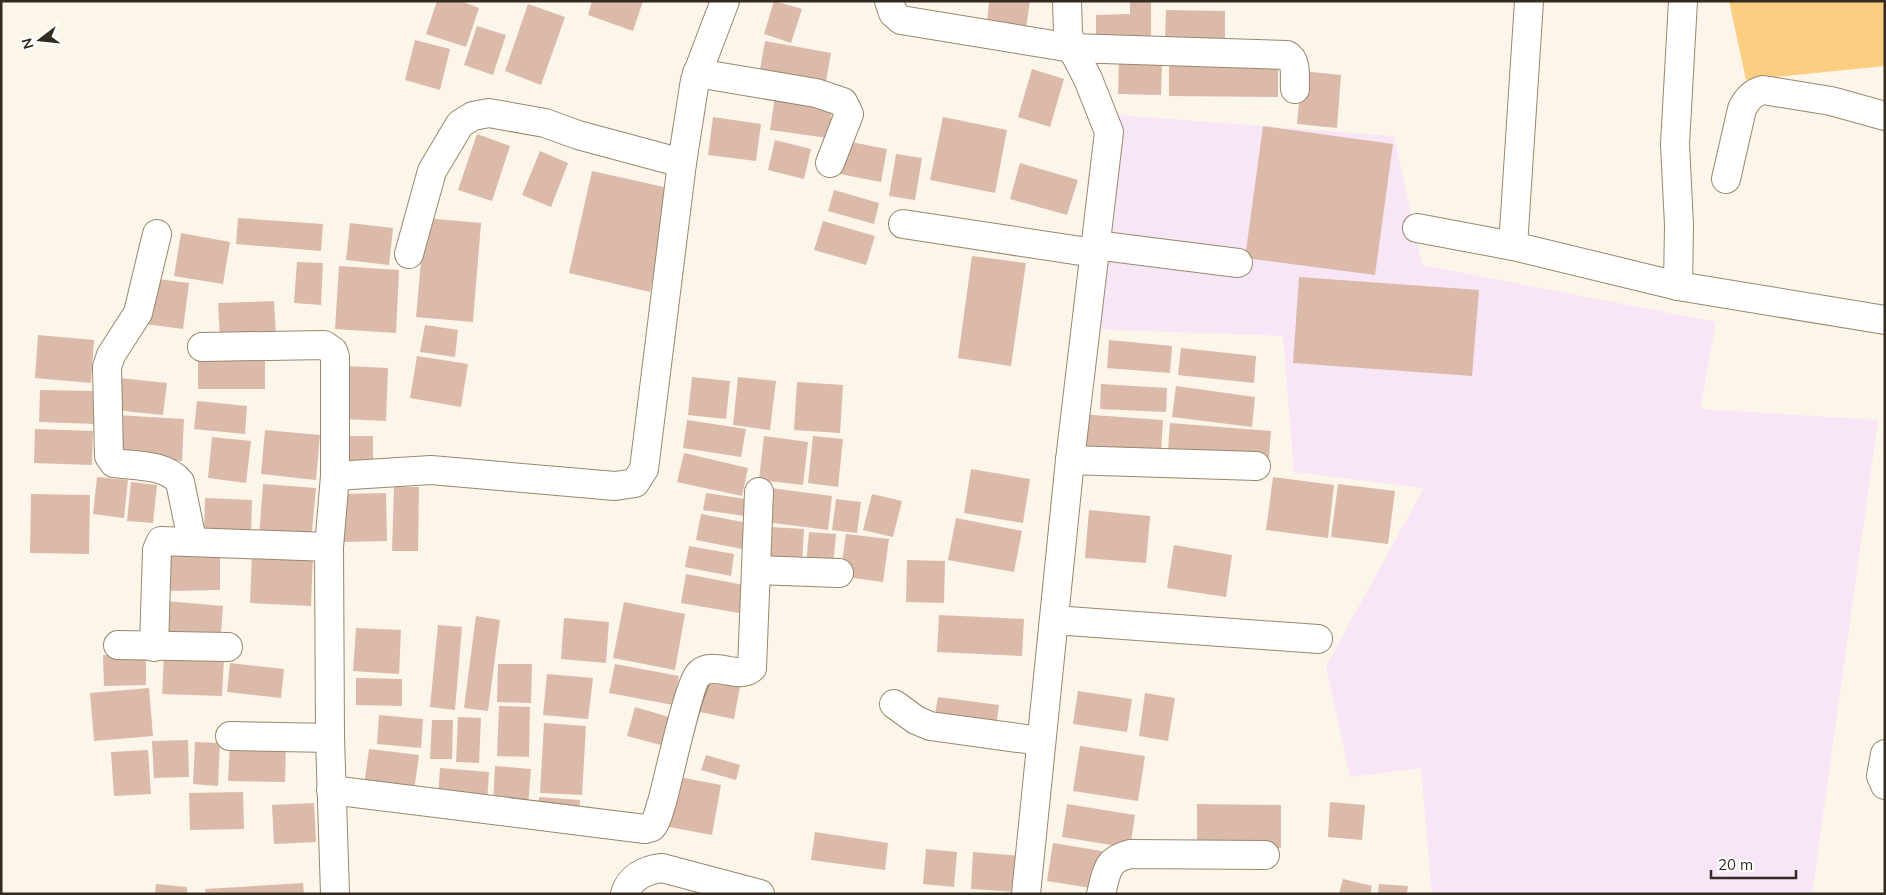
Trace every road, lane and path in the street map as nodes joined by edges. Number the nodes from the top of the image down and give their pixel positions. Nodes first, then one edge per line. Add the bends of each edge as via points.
1 (725, 1) edge
2 (888, 1) edge
3 (1067, 1) edge
4 (1529, 1) edge
5 (1682, 1) edge
6 (1072, 48) junction
7 (697, 73) junction
8 (1295, 89) dead end
9 (1885, 116) edge
10 (682, 163) junction
11 (830, 163) dead end
12 (1726, 179) dead end
13 (903, 224) dead end
14 (1417, 228) dead end
15 (157, 234) dead end
16 (1513, 246) junction
17 (1095, 249) junction
18 (409, 254) dead end
19 (1238, 263) dead end
20 (1678, 286) junction
21 (1885, 320) edge
22 (202, 347) dead end
23 (1070, 460) junction
24 (1256, 466) dead end
25 (335, 476) junction
26 (759, 492) dead end
27 (192, 540) junction
28 (329, 547) junction
29 (758, 570) junction
30 (839, 572) dead end
31 (1054, 620) junction
32 (1318, 639) dead end
33 (118, 645) dead end
34 (154, 647) junction
35 (228, 647) dead end
36 (894, 704) dead end
37 (230, 736) dead end
38 (330, 738) junction
39 (1040, 741) junction
40 (1885, 754) edge
41 (1885, 785) edge
42 (331, 790) junction
43 (1265, 855) dead end
44 (335, 894) edge
45 (625, 894) edge
46 (760, 894) edge
47 (1026, 894) edge
48 (1101, 894) edge

1 - 7 street
2 - 6 street via 893,13 901,20
3 - 6 street
4 - 16 street
5 - 20 street via 1675,144 1680,224
6 - 8 street via 1287,55 1294,64
6 - 17 street via 1109,132
7 - 10 street
7 - 11 street via 816,93 843,102 849,114
9 - 12 street via 1831,101 1763,90 1756,92 1742,109
10 - 18 street via 578,136 545,123 489,113 472,116 460,124 432,171
10 - 25 street via 644,469 636,483 615,486 431,470
13 - 17 street
14 - 16 street
15 - 27 street via 138,313 111,355 107,368 109,456 114,463 163,470 175,476 180,482
16 - 20 street
17 - 19 street
17 - 23 street
20 - 21 street
22 - 25 street via 324,345 333,351 336,363
23 - 24 street
23 - 31 street
25 - 28 street
26 - 29 street
27 - 28 street
27 - 34 street via 165,540 157,547
28 - 38 street
29 - 30 street
29 - 42 street via 752,668 744,672 707,670 697,676 688,696 671,772 652,827 645,829
31 - 32 street
31 - 39 street
33 - 34 street
34 - 35 street
36 - 39 street via 930,726
37 - 38 street
38 - 42 street
39 - 47 street
40 - 41 street via 1881,776
42 - 44 street
43 - 48 street via 1130,854 1116,857 1109,865
45 - 46 street via 635,877 662,868

